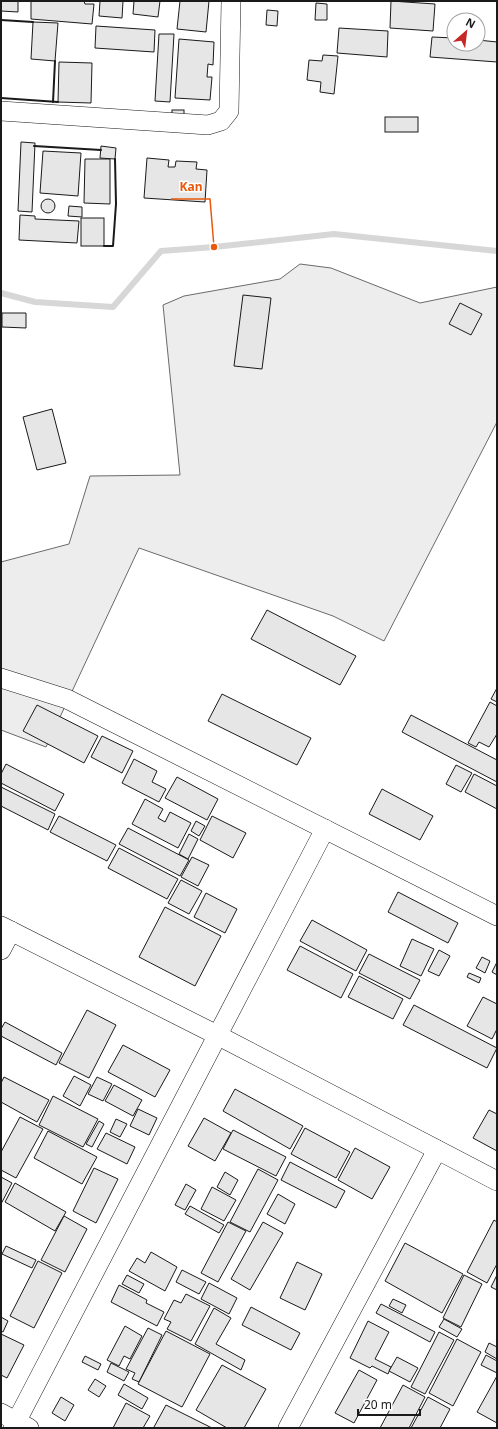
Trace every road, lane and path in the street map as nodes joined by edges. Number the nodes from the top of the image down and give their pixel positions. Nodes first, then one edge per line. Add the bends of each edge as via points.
1 (231, 1) edge
2 (1, 111) edge
3 (1, 678) edge
4 (325, 829) junction
5 (497, 916) edge
6 (6, 928) edge
7 (1, 950) edge
8 (218, 1034) junction
9 (436, 1150) junction
10 (497, 1182) edge
11 (15, 1423) edge
12 (288, 1428) edge

1 - 2 street via 229,111 221,120 208,125
3 - 4 street via 67,699
4 - 5 street
4 - 8 street
6 - 7 street
6 - 8 street
8 - 9 street
8 - 11 street
9 - 10 street
9 - 12 street

